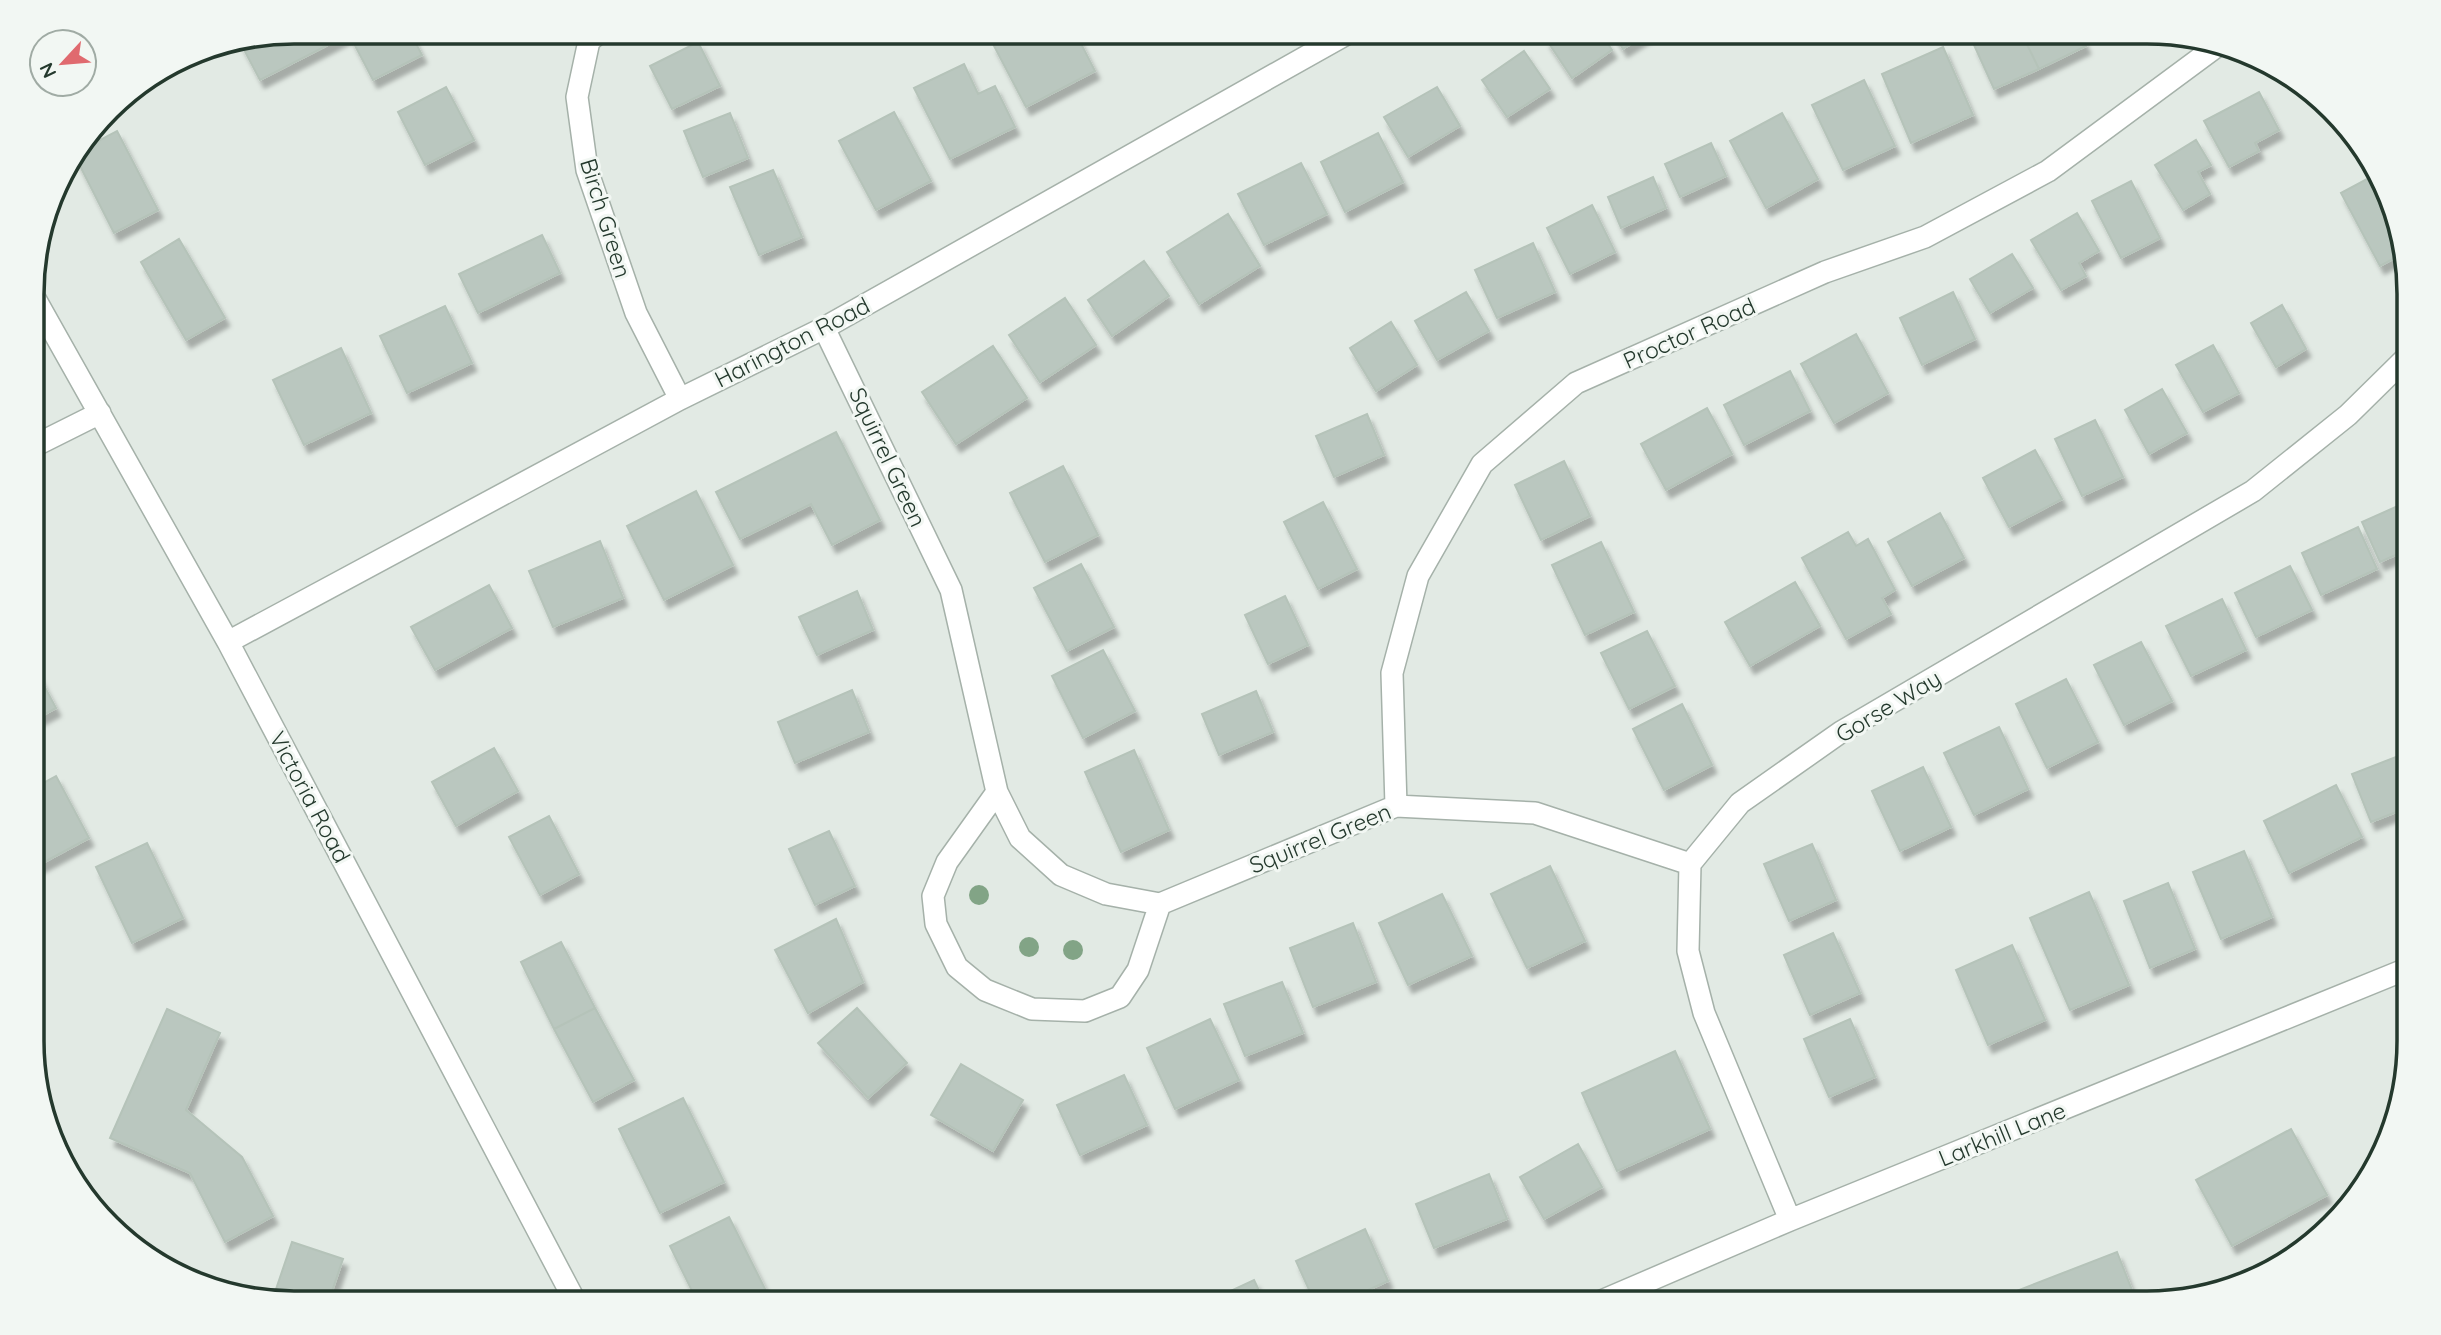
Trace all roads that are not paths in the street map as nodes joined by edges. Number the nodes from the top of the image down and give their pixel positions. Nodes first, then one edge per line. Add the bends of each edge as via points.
1 (588, 44) edge
2 (1329, 44) edge
3 (2209, 52) edge
4 (44, 315) edge
5 (824, 328) junction
6 (2397, 367) edge
7 (680, 399) junction
8 (100, 413) junction
9 (44, 441) edge
10 (228, 642) junction
11 (997, 792) junction
12 (1396, 806) junction
13 (1690, 864) junction
14 (1160, 904) junction
15 (2397, 973) edge
16 (1790, 1220) junction
17 (570, 1291) edge
18 (1625, 1291) edge

1 - 7 street, Birch Green via 577,97 587,170 636,313
2 - 5 street, Harington Road
3 - 12 street, Proctor Road via 2048,171 1925,237 1825,272 1576,383 1482,464 1418,576 1392,673
4 - 8 street, Victoria Road
5 - 7 street, Harington Road
5 - 11 street, Squirrel Green via 951,590
6 - 13 street, Gorse Way via 2348,415 2253,491 1841,732 1740,803
7 - 10 street, Harington Road
8 - 9 street
8 - 10 street, Victoria Road
10 - 17 street, Victoria Road
11 - 14 street, Squirrel Green via 1020,838 1060,874 1106,894
11 - 14 street via 947,862 933,896 936,924 957,967 985,990 1032,1009 1085,1011 1120,997 1138,970
12 - 13 street, Squirrel Green via 1535,813
12 - 14 street, Squirrel Green
13 - 16 street via 1688,951 1704,1013
15 - 16 street, Larkhill Lane
16 - 18 street, Larkhill Lane

